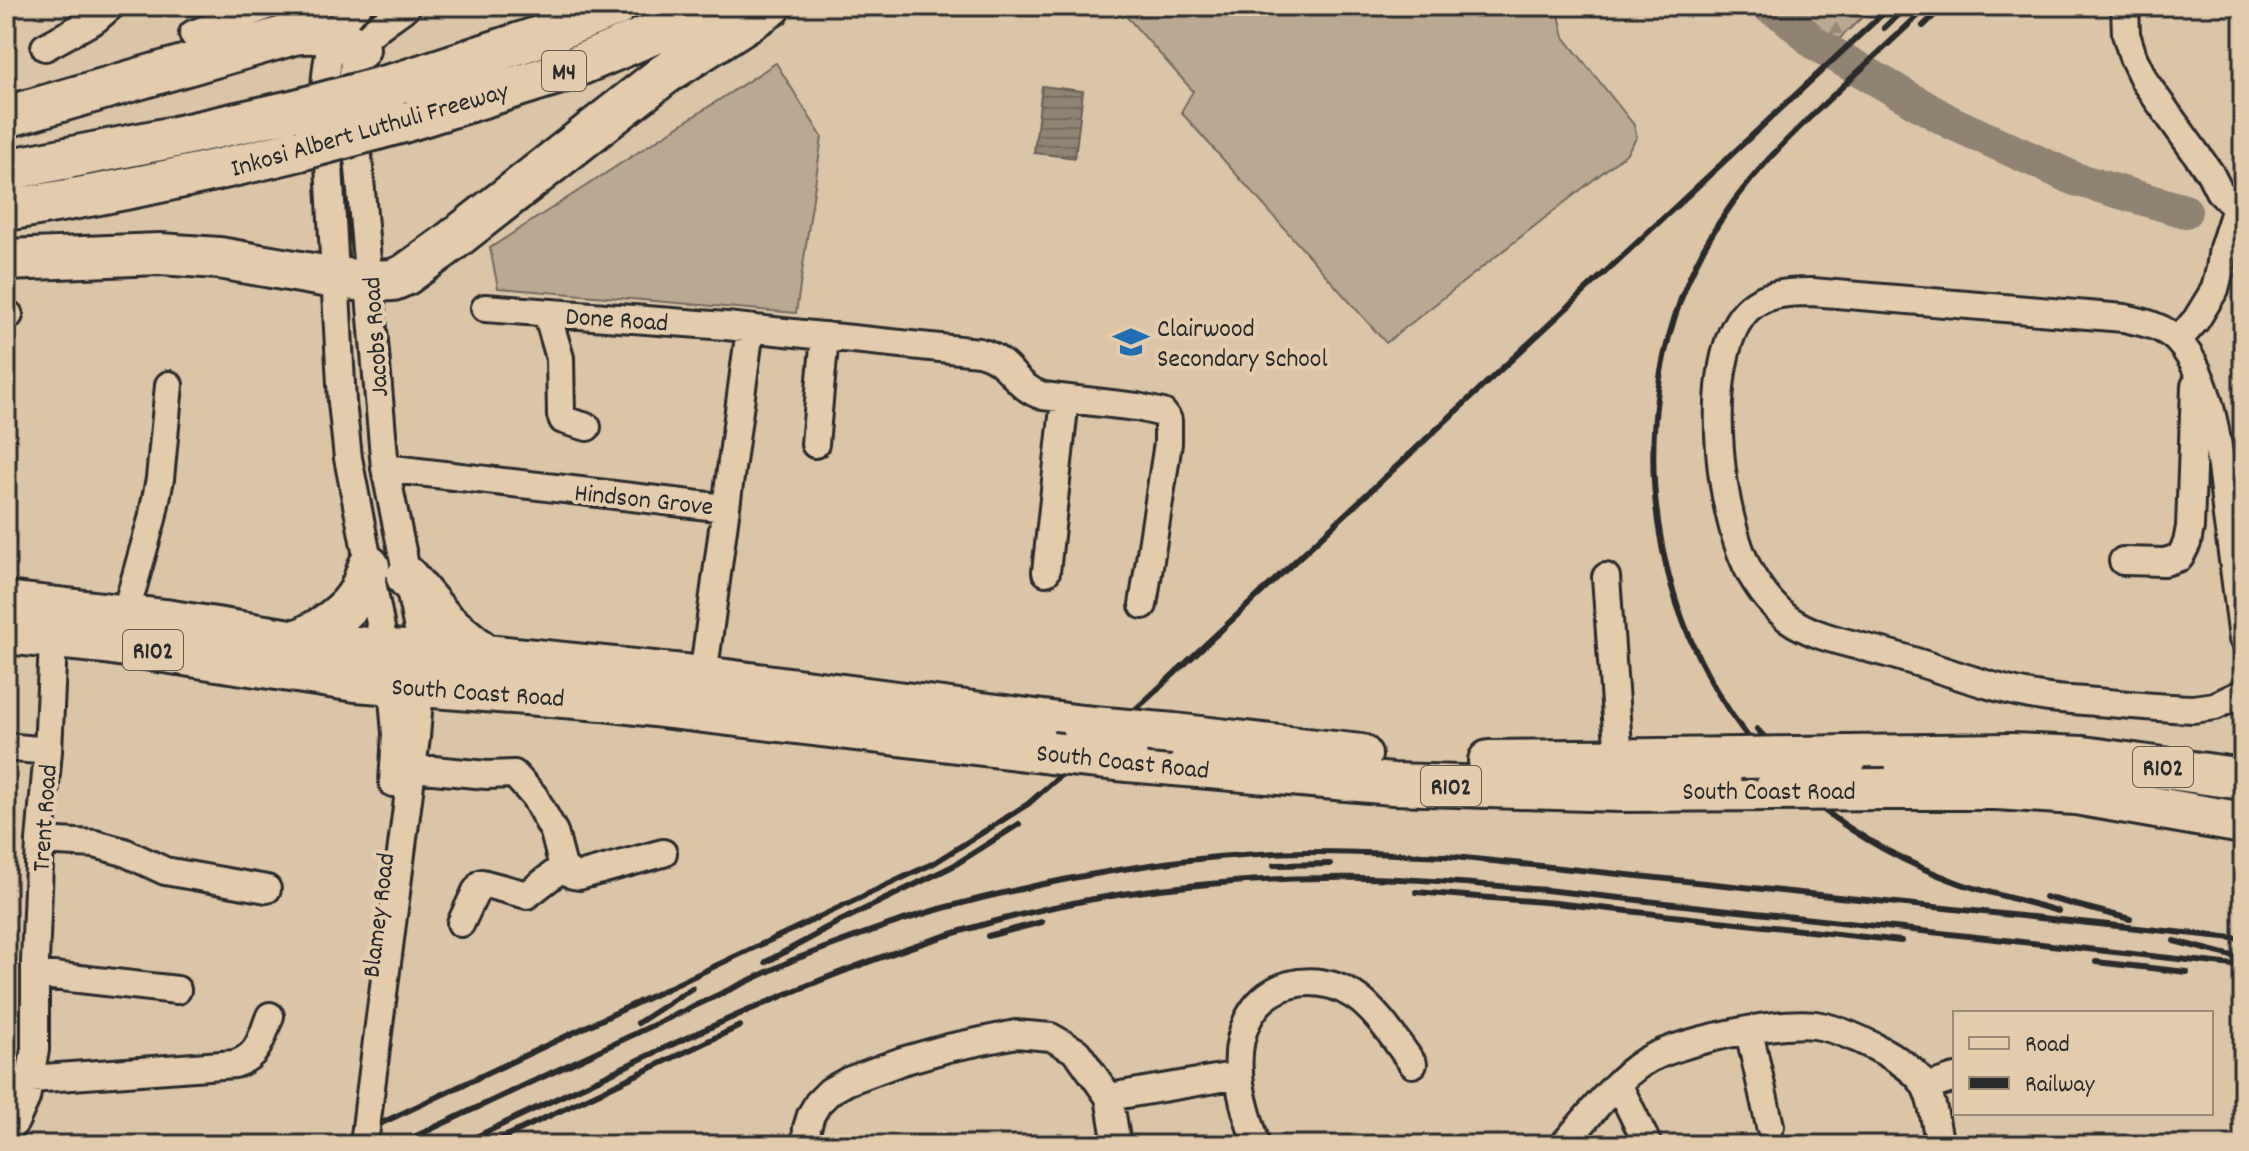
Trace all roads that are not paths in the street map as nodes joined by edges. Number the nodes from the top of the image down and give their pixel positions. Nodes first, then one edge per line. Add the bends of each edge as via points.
1 (111, 6) edge
2 (267, 6) edge
3 (407, 6) edge
4 (616, 6) edge
5 (720, 6) edge
6 (771, 6) edge
7 (2125, 6) edge
8 (350, 30) edge
9 (193, 34) dead end
10 (45, 47) dead end
11 (6, 117) edge
12 (6, 170) edge
13 (6, 210) edge
14 (6, 260) edge
15 (353, 280) junction
16 (485, 308) dead end
17 (547, 313) junction
18 (750, 329) junction
19 (825, 336) junction
20 (2178, 340) junction
21 (2196, 370) junction
22 (169, 385) dead end
23 (1065, 399) junction
24 (587, 427) dead end
25 (815, 444) dead end
26 (385, 468) junction
27 (725, 508) junction
28 (2123, 561) dead end
29 (369, 566) junction
30 (1046, 572) dead end
31 (407, 577) junction
32 (1606, 577) dead end
33 (6, 602) edge
34 (1143, 605) dead end
35 (125, 615) junction
36 (54, 622) junction
37 (6, 633) edge
38 (2243, 639) edge
39 (297, 641) junction
40 (485, 655) junction
41 (404, 668) junction
42 (703, 677) junction
43 (2243, 693) edge
44 (6, 747) edge
45 (48, 751) junction
46 (1619, 760) junction
47 (412, 768) junction
48 (2243, 779) edge
49 (2243, 823) edge
50 (40, 841) junction
51 (663, 853) dead end
52 (563, 867) junction
53 (267, 889) dead end
54 (461, 923) dead end
55 (35, 974) junction
56 (177, 990) dead end
57 (270, 1016) dead end
58 (1749, 1031) junction
59 (1413, 1064) dead end
60 (1239, 1075) junction
61 (31, 1079) junction
62 (1953, 1079) edge
63 (1618, 1084) junction
64 (1926, 1087) junction
65 (1109, 1097) junction
66 (361, 1104) junction
67 (1770, 1126) dead end
68 (6, 1133) edge
69 (349, 1145) edge
70 (364, 1145) edge
71 (806, 1145) edge
72 (1117, 1145) edge
73 (1256, 1145) edge
74 (1563, 1145) edge
75 (1648, 1145) edge
76 (1940, 1145) edge

1 - 10 street
2 - 9 street
3 - 8 street via 375,31
4 - 12 highway, Inkosi Albert Luthuli Freeway / M4, bridge via 401,82 296,110
5 - 13 highway, Inkosi Albert Luthuli Freeway / M4, bridge via 560,73 403,122 183,179
6 - 15 highway via 665,74 405,275
7 - 20 street via 2126,34 2145,82 2236,208 2215,289
8 - 11 highway via 294,34
8 - 15 street, Jacobs Road via 326,62 325,92
14 - 15 highway via 160,254
15 - 26 street, Jacobs Road via 377,396
15 - 29 street, Jacobs Road via 348,458
16 - 17 street, Done Road
17 - 18 street, Done Road
17 - 24 street via 560,358 561,415
18 - 19 street, Done Road
18 - 27 street, Hindson Grove
19 - 23 street, Done Road via 992,355 1029,392
19 - 25 street
20 - 21 street
20 - 43 street via 2124,318 1812,292 1776,294 1756,302 1742,316 1721,373 1718,413 1727,503 1753,580 1786,617 1828,637 2043,697 2193,709
21 - 28 street via 2187,543 2180,557 2165,562
21 - 38 street via 2216,432
22 - 35 street via 160,479
23 - 30 street
23 - 34 street, Done Road via 1154,411 1168,420
26 - 27 street, Hindson Grove
26 - 31 street, Jacobs Road
27 - 42 street
29 - 39 highway via 345,610
29 - 41 street, Jacobs Road
31 - 40 highway via 444,621
31 - 41 street, Jacobs Road via 418,629
32 - 46 street
33 - 36 highway, South Coast Road / R102
35 - 36 highway, South Coast Road / R102
35 - 39 highway, South Coast Road / R102
36 - 37 highway, South Coast Road / R102
36 - 41 highway, South Coast Road / R102
36 - 45 street, Trent Road
39 - 41 highway, South Coast Road / R102
40 - 41 highway, South Coast Road / R102
40 - 42 highway, South Coast Road / R102
41 - 47 street, Blamey Road
41 - 49 highway, South Coast Road / R102, bridge via 514,692 1051,753 1393,784 1620,791 1996,789 2076,794
41 - 66 street, Blamey Road
42 - 46 highway, South Coast Road / R102, bridge via 1082,726 1347,753
44 - 45 street
45 - 50 street, Trent Road
46 - 48 highway, South Coast Road / R102, bridge via 2012,754 2083,757
47 - 52 street via 514,774 554,832
47 - 66 street, Blamey Road
50 - 53 street via 95,844 165,871
50 - 55 street, Trent Road
51 - 52 street via 579,876
52 - 54 street via 527,895 482,883
55 - 56 street
55 - 61 street, Trent Road
57 - 61 street via 256,1053 235,1064
58 - 63 street via 1658,1053
58 - 64 street via 1795,1024 1839,1031 1897,1059
58 - 67 street
59 - 60 street via 1355,996 1322,983 1302,982 1285,986 1255,1007 1239,1041
60 - 65 street
60 - 73 street
61 - 68 street, Trent Road
62 - 64 street
63 - 74 street
63 - 75 street
64 - 76 street
65 - 71 street via 1077,1052 1065,1044 1033,1034 997,1036 902,1061 830,1091 811,1115
65 - 72 street
66 - 69 street, Blamey Road
66 - 70 street, Blamey Road, bridge

